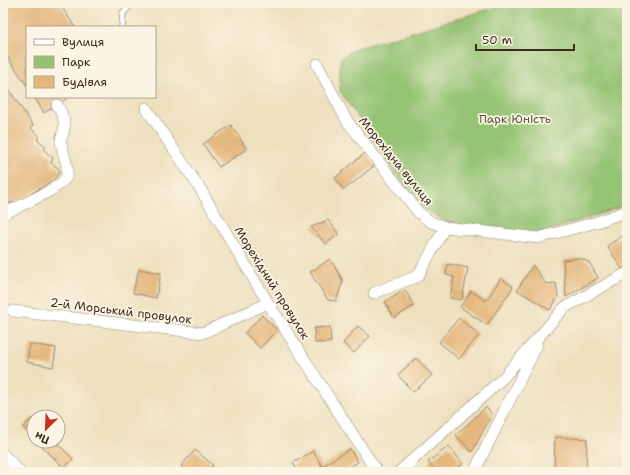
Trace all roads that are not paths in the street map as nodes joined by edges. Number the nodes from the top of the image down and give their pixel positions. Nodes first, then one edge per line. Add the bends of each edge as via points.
1 (132, 3) edge
2 (122, 26) edge
3 (317, 64) dead end
4 (57, 101) edge
5 (146, 108) dead end
6 (627, 211) edge
7 (3, 214) edge
8 (445, 227) junction
9 (627, 273) edge
10 (374, 293) dead end
11 (268, 303) junction
12 (8, 310) edge
13 (543, 334) junction
14 (494, 434) junction
15 (3, 454) edge
16 (20, 472) edge
17 (377, 472) edge
18 (398, 472) edge
19 (474, 472) edge
20 (480, 472) edge

1 - 2 lane via 123,13
3 - 8 street, Морехідна вулиця via 347,121 419,213 431,222
4 - 7 street via 64,116 64,130 60,140 68,171 67,177 64,182
5 - 11 street, Морехідний провулок via 199,187
6 - 8 street, Морехідна вулиця via 538,238
8 - 10 street via 418,276
9 - 13 street via 564,308
11 - 12 street, 2-й Морський провулок via 203,333
11 - 17 street, Морехідний провулок
13 - 14 street
13 - 18 street via 502,379
14 - 19 street
14 - 20 street via 490,451
15 - 16 street

